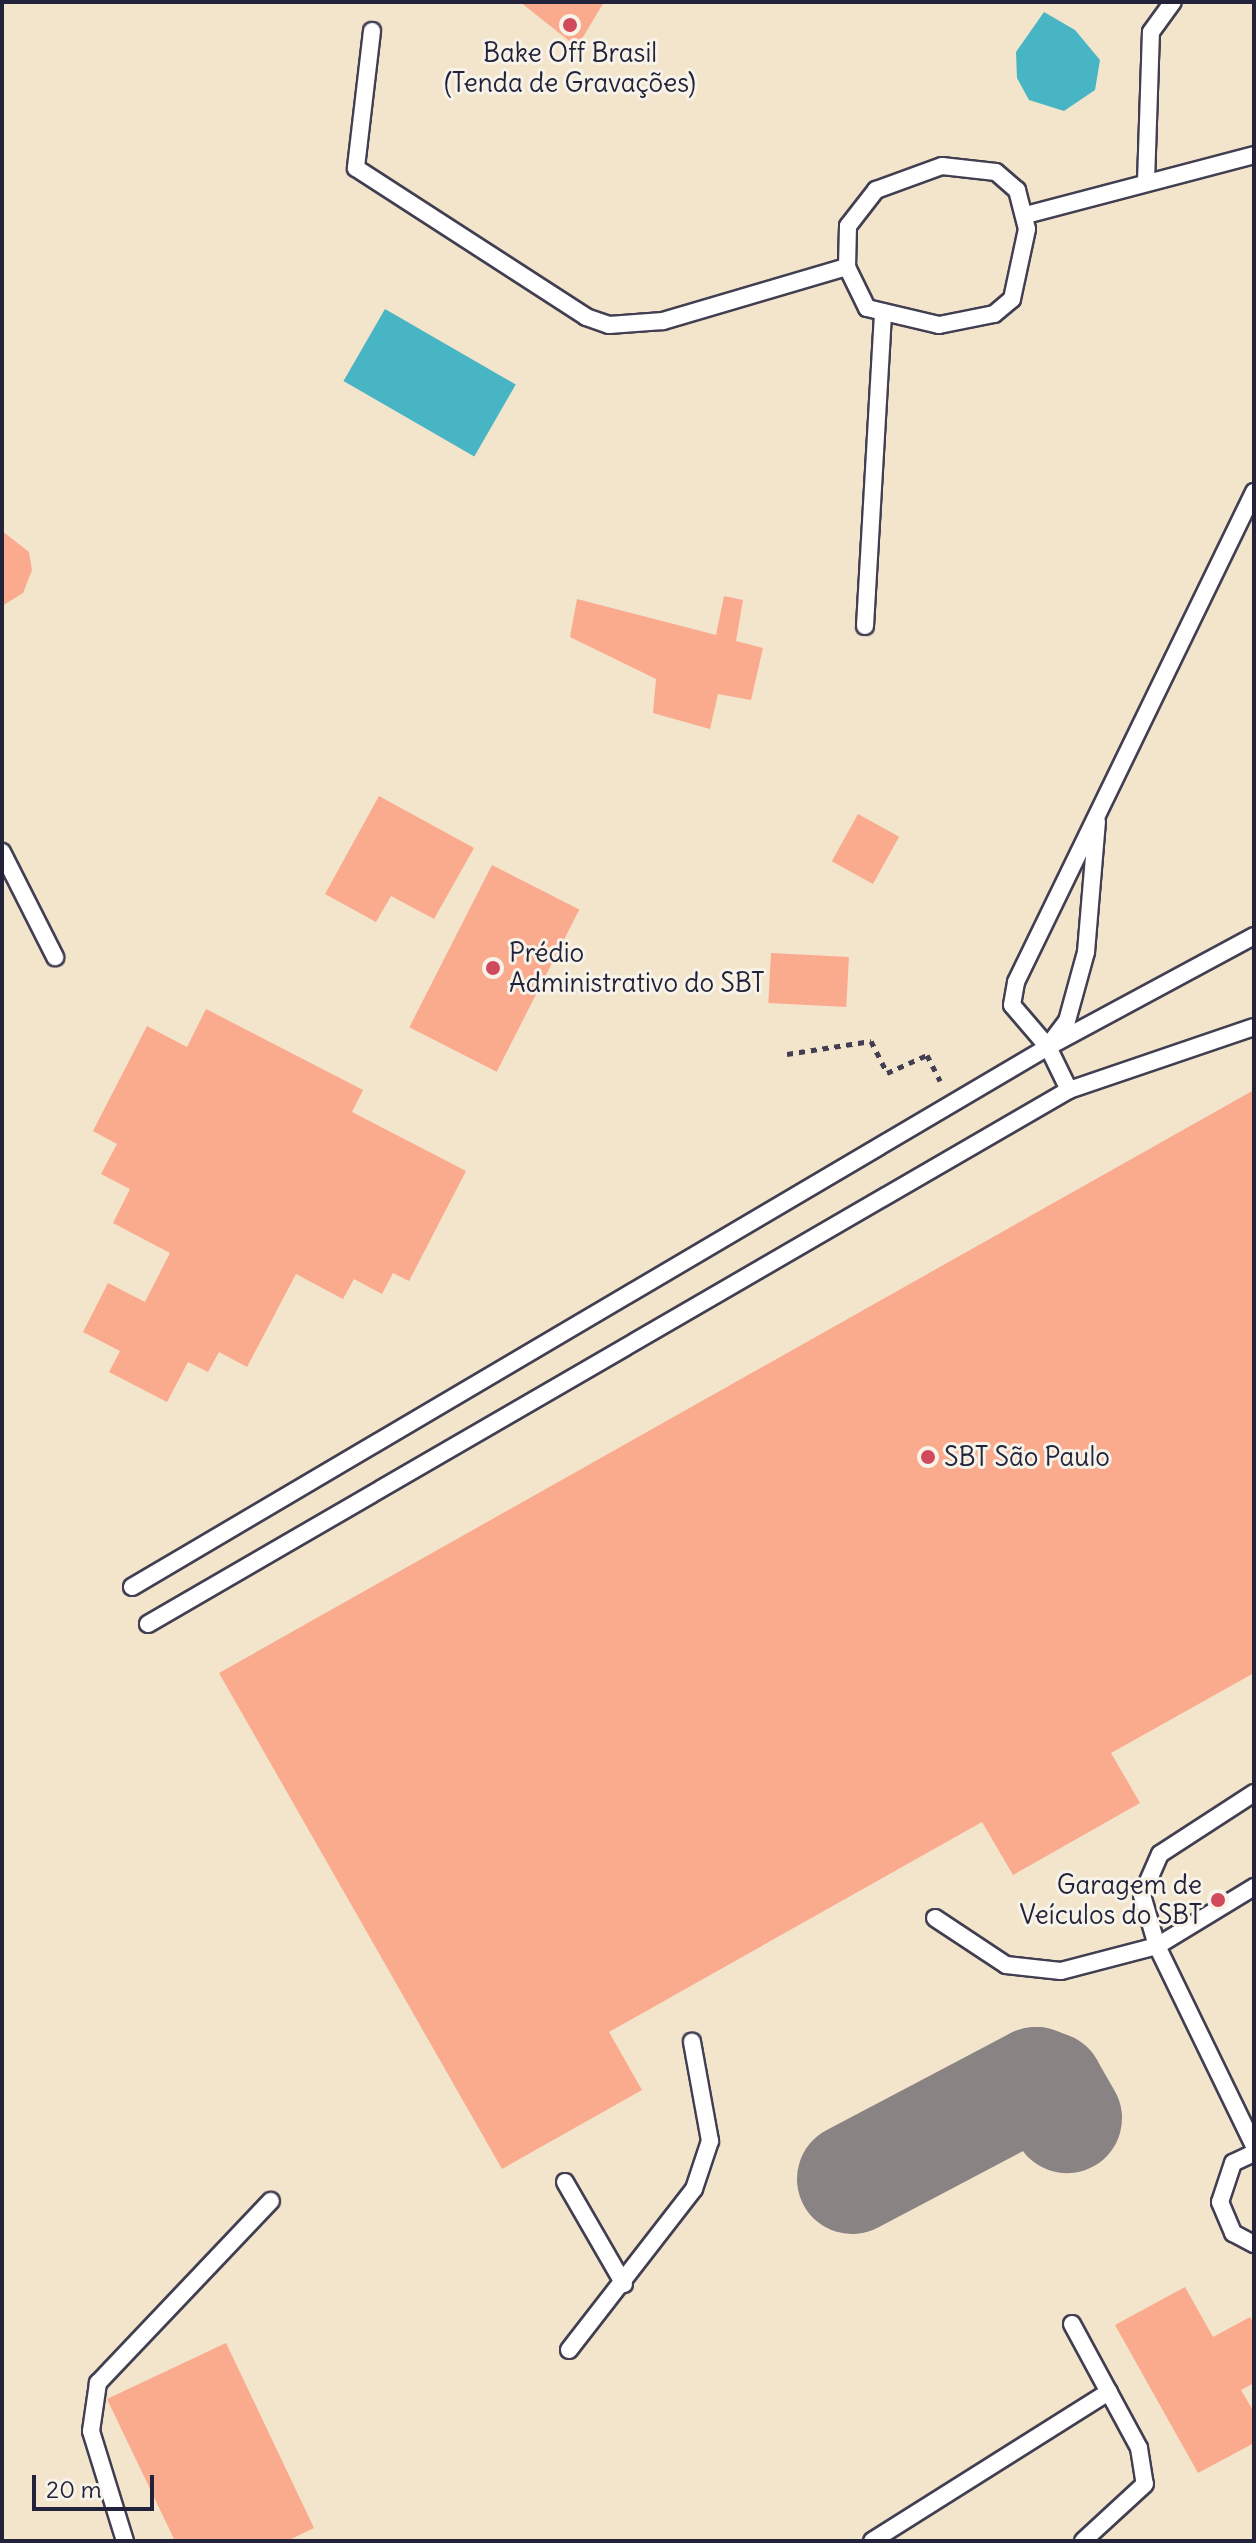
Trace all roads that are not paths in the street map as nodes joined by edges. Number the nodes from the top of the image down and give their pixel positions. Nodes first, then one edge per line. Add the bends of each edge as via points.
1 (1173, 2) edge
2 (372, 31) dead end
3 (1254, 155) edge
4 (1146, 182) junction
5 (1026, 215) junction
6 (847, 267) junction
7 (883, 315) junction
8 (1254, 492) edge
9 (865, 626) dead end
10 (1098, 812) junction
11 (2, 852) edge
12 (1254, 936) edge
13 (55, 957) dead end
14 (1254, 1027) edge
15 (1048, 1047) junction
16 (1069, 1090) junction
17 (132, 1587) dead end
18 (148, 1624) dead end
19 (1254, 1793) edge
20 (1254, 1887) edge
21 (935, 1918) dead end
22 (1157, 1946) junction
23 (692, 2042) dead end
24 (1254, 2146) edge
25 (1254, 2153) edge
26 (565, 2182) dead end
27 (271, 2201) dead end
28 (1254, 2244) edge
29 (624, 2284) junction
30 (1072, 2324) dead end
31 (569, 2350) dead end
32 (1109, 2392) junction
33 (125, 2541) edge
34 (872, 2541) edge
35 (1083, 2541) edge

1 - 4 lane via 1151,32
2 - 6 lane via 356,168 586,317 609,325 663,321
3 - 4 lane
4 - 5 lane
5 - 6 lane via 1017,190 996,172 927,169 876,190 858,210 844,248
5 - 7 lane via 1021,278 1005,308 939,325
6 - 7 lane via 867,308
7 - 9 lane
8 - 10 lane
10 - 15 lane via 1086,952 1067,1021
10 - 15 lane via 1016,982 1012,1005
11 - 13 lane
12 - 15 lane
14 - 16 lane
15 - 16 lane
15 - 17 lane
16 - 18 lane
19 - 22 lane via 1180,1837 1146,1877 1142,1895
20 - 22 lane
21 - 22 lane via 1022,1971 1061,1971
22 - 24 lane
23 - 29 lane via 710,2141 694,2189
25 - 28 lane via 1233,2163 1220,2202 1233,2233
26 - 29 lane
27 - 33 lane via 98,2383 91,2431
29 - 31 lane
30 - 32 lane
32 - 34 lane
32 - 35 lane via 1139,2448 1145,2484

